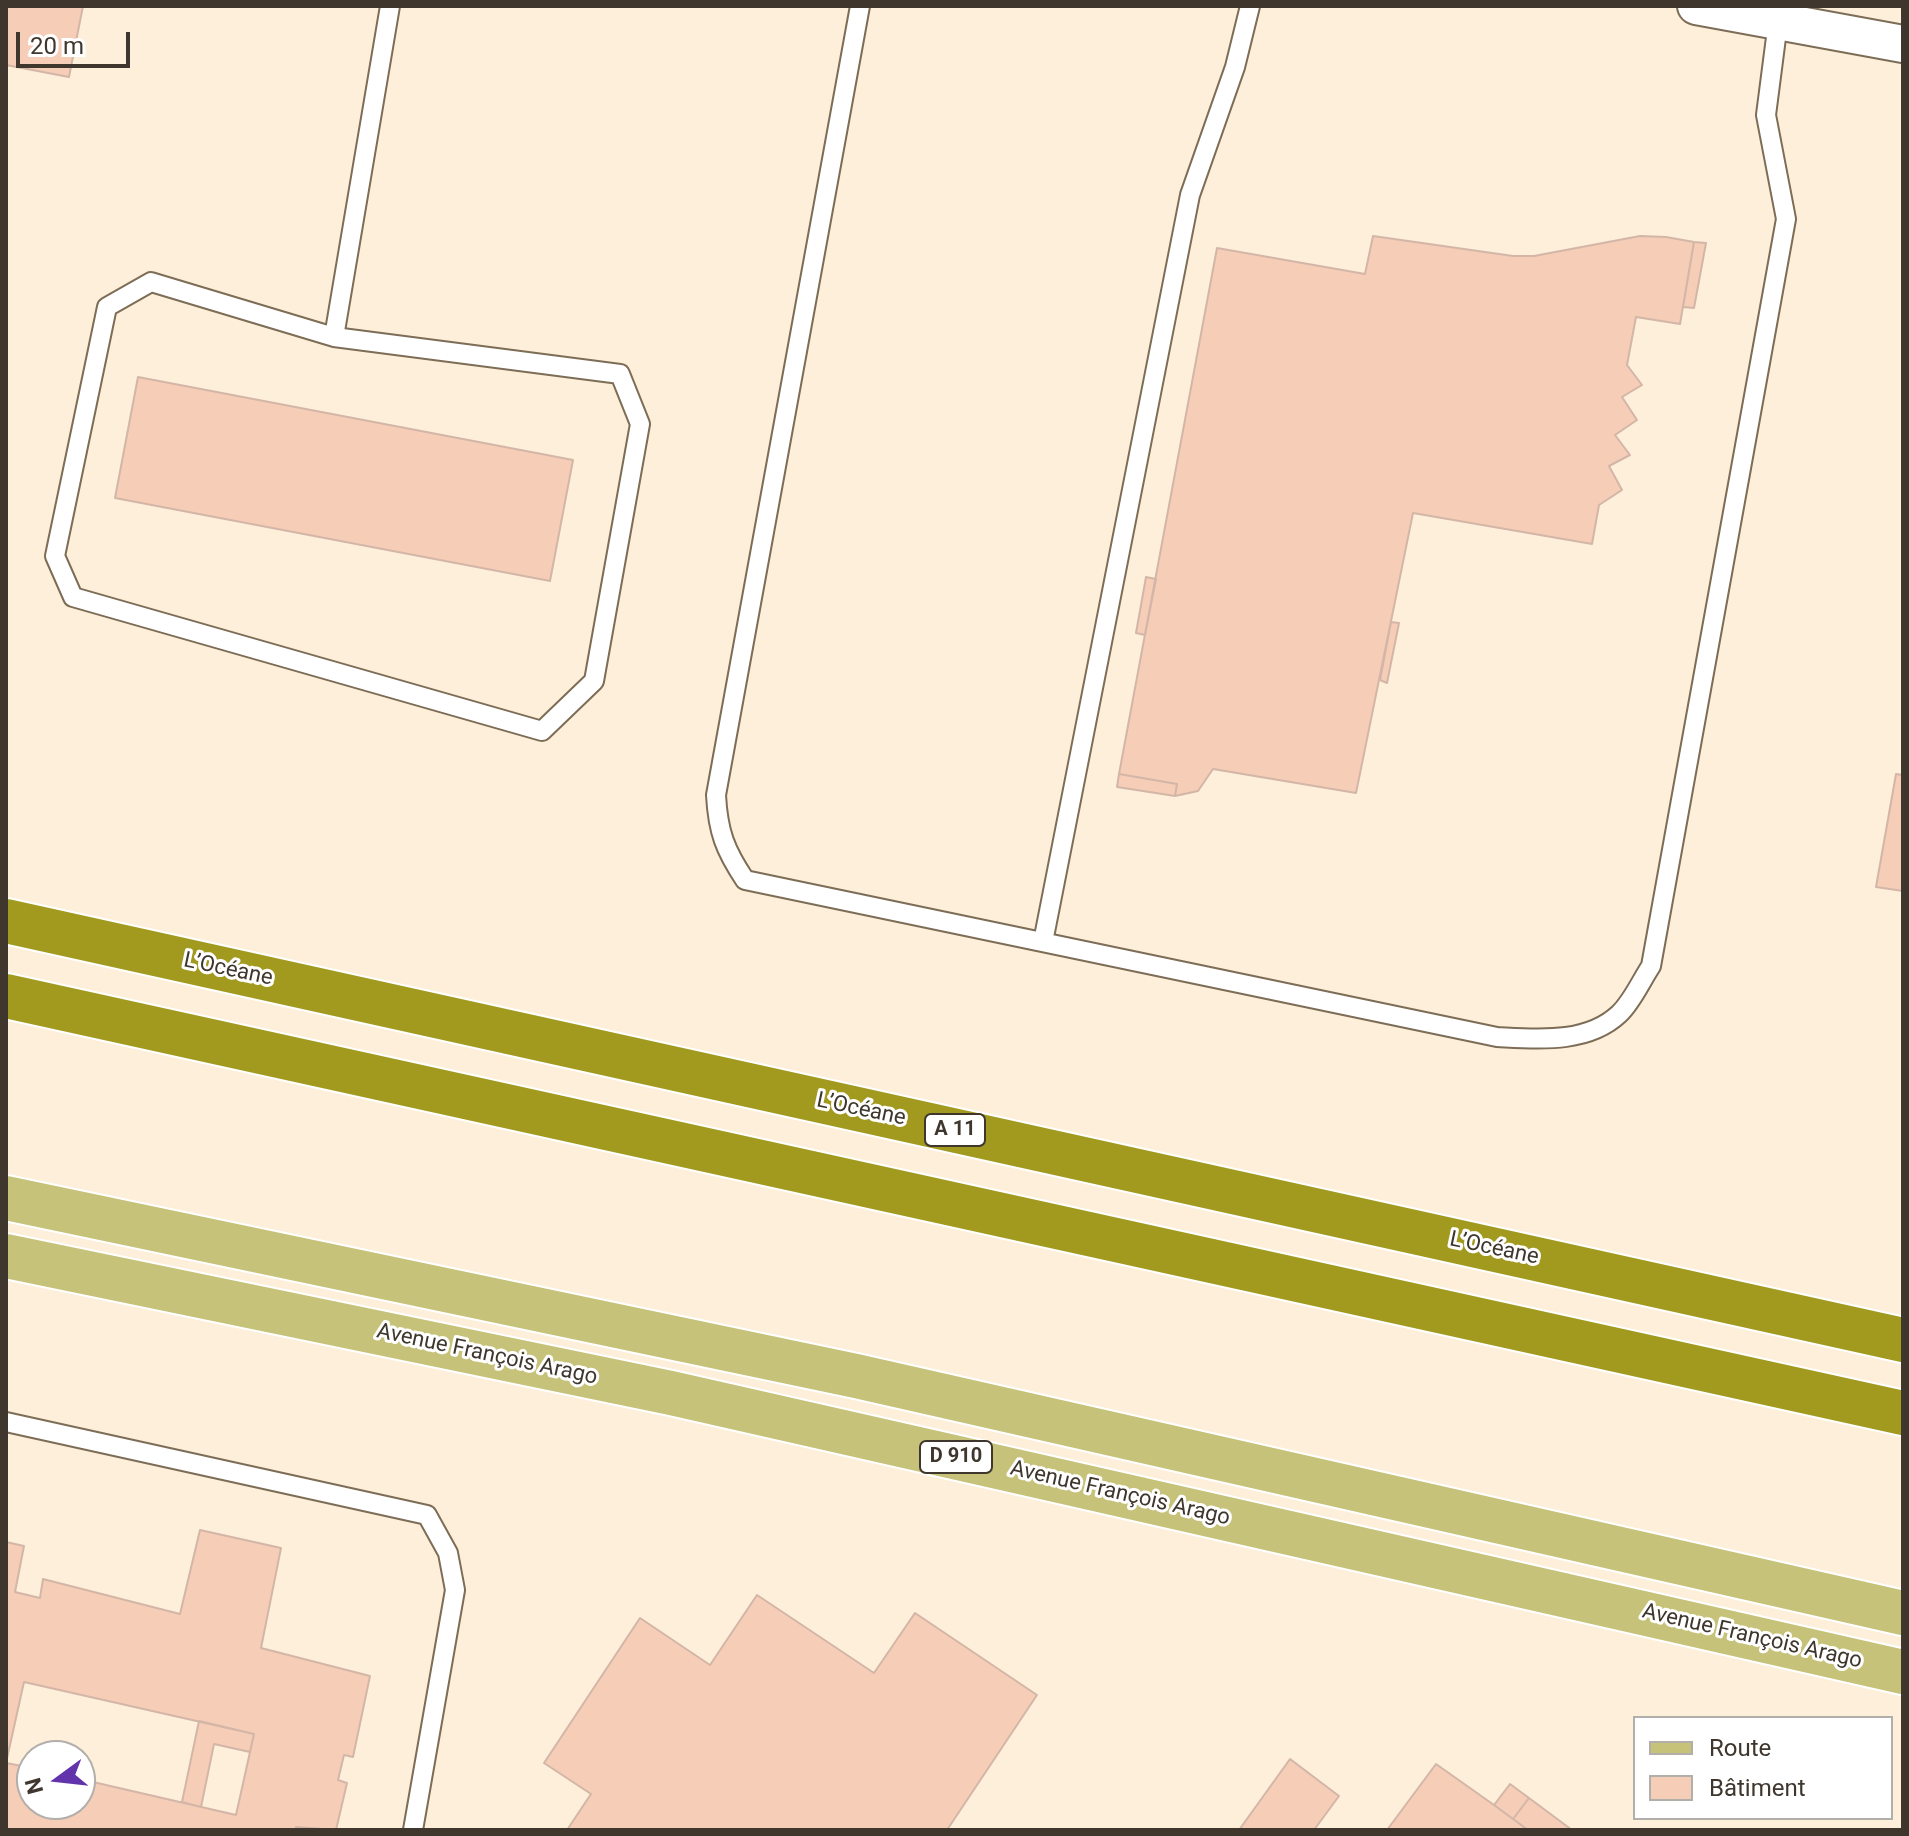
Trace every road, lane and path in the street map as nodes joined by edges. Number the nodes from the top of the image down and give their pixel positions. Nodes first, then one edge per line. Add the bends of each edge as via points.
1 (390, 6) edge
2 (860, 6) edge
3 (1250, 6) edge
4 (1696, 6) edge
5 (1778, 22) junction
6 (1903, 44) edge
7 (334, 337) junction
8 (6, 921) edge
9 (1043, 942) junction
10 (6, 996) edge
11 (6, 1198) edge
12 (6, 1256) edge
13 (1903, 1340) edge
14 (1903, 1413) edge
15 (6, 1422) edge
16 (1903, 1613) edge
17 (1903, 1672) edge
18 (413, 1830) edge

1 - 7 lane
2 - 9 lane via 716,795 718,825 727,854 745,880
3 - 9 lane via 1235,67 1190,195
4 - 5 street
5 - 6 street
5 - 9 lane via 1766,115 1786,219 1651,966 1619,1014 1591,1032 1552,1039 1497,1037
7 - 7 lane via 151,282 107,307 55,556 73,597 542,731 594,681 640,424 620,374
8 - 13 highway, L’Océane / A 11
10 - 14 highway
11 - 16 main road via 856,1376
12 - 17 main road, Avenue François Arago / D 910 via 671,1393
15 - 18 lane via 427,1515 448,1553 455,1590

